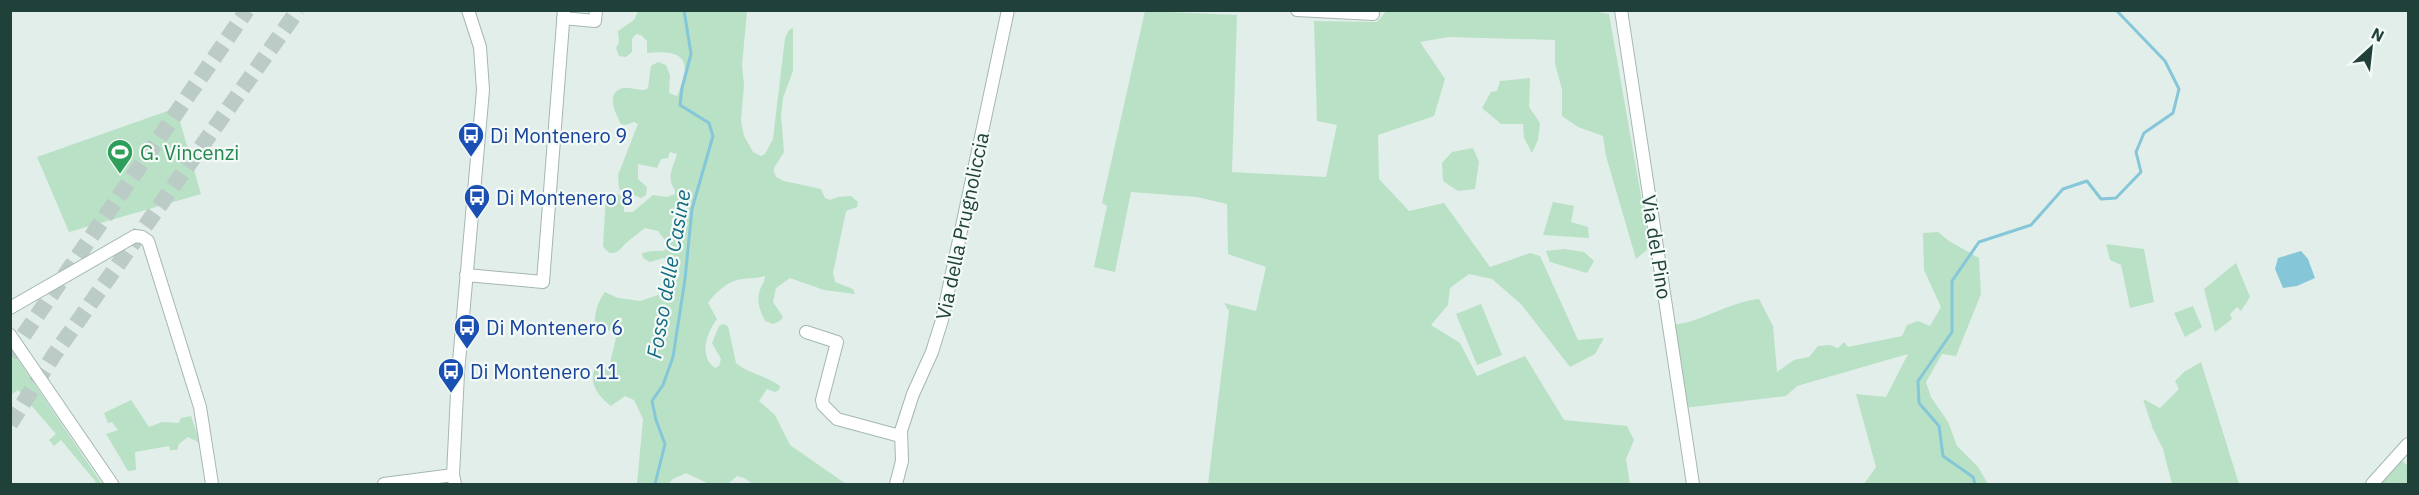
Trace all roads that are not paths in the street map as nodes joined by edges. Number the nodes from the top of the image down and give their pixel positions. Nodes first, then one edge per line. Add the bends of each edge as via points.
1 (468, 10) edge
2 (596, 10) edge
3 (1008, 10) edge
4 (1297, 10) edge
5 (1621, 10) edge
6 (564, 14) edge
7 (1372, 14) dead end
8 (466, 275) junction
9 (10, 308) edge
10 (806, 332) dead end
11 (10, 335) edge
12 (900, 436) junction
13 (2409, 444) edge
14 (454, 480) edge
15 (112, 484) edge
16 (212, 484) edge
17 (384, 484) edge
18 (896, 484) edge
19 (1693, 484) edge
20 (2372, 484) edge

1 - 8 street via 480,47 483,90
2 - 6 street via 595,21
3 - 12 street, Via della Prugnoliccia via 942,320
4 - 7 street
5 - 19 street, Via del Pino
6 - 8 street via 543,282
8 - 14 street
9 - 16 street via 135,236 148,242 200,407
10 - 12 street via 837,342 823,405 837,419
11 - 15 street
12 - 18 street, Via della Prugnoliccia via 902,461
13 - 20 street
14 - 17 street

